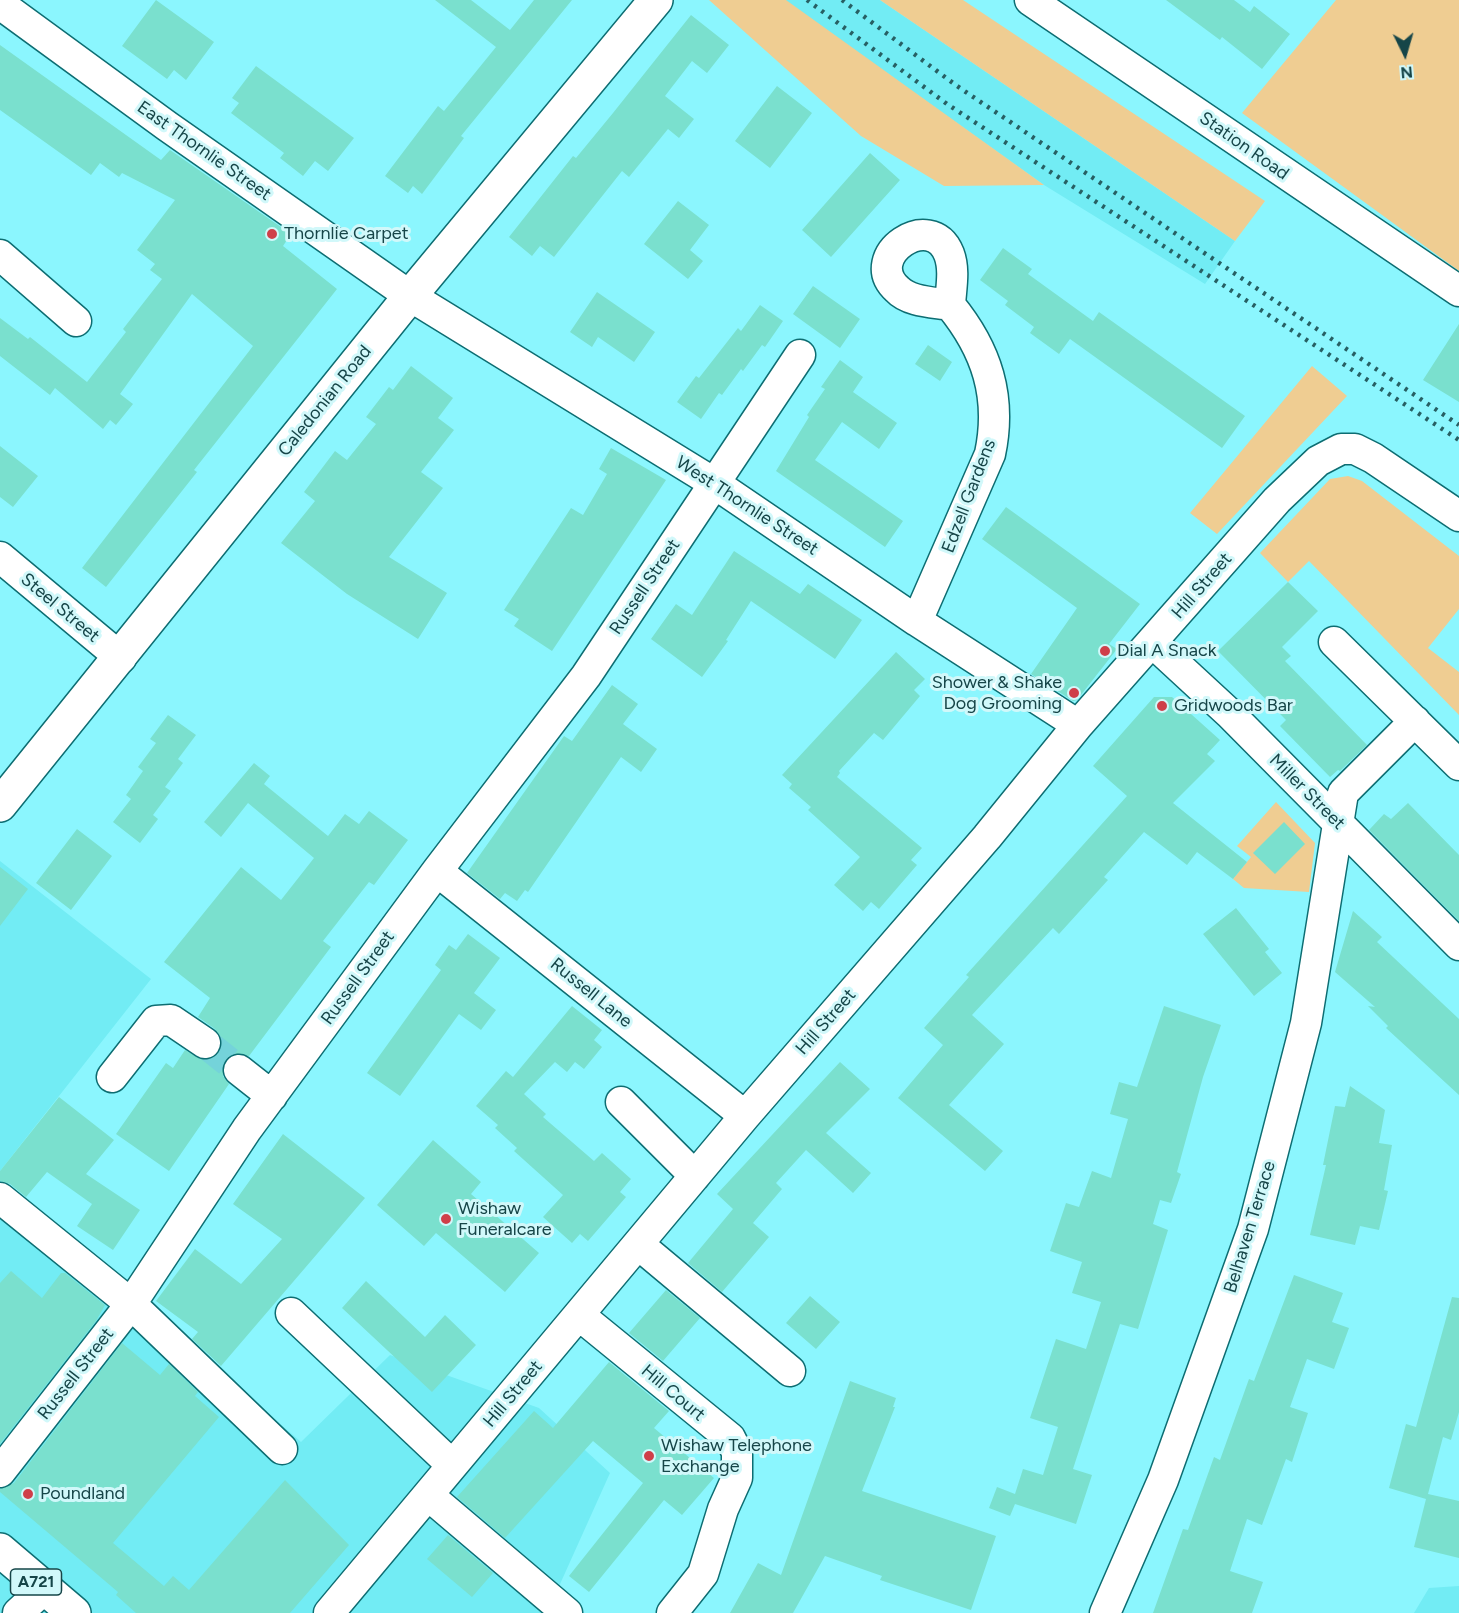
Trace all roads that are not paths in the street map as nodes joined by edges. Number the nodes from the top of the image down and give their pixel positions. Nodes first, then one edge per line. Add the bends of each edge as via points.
1 (656, 0) edge
2 (1030, 0) edge
3 (0, 4) edge
4 (0, 255) edge
5 (1459, 291) edge
6 (410, 296) junction
7 (950, 305) dead end
8 (76, 321) dead end
9 (800, 355) dead end
10 (714, 483) junction
11 (1459, 516) edge
12 (0, 557) edge
13 (917, 621) junction
14 (1152, 642) junction
15 (1334, 642) dead end
16 (121, 658) junction
17 (1414, 721) junction
18 (1078, 725) junction
19 (1459, 765) edge
20 (0, 805) edge
21 (1339, 824) junction
22 (437, 870) junction
23 (1459, 945) edge
24 (205, 1043) tunnel mouth
25 (239, 1070) tunnel mouth
26 (112, 1077) dead end
27 (272, 1096) junction
28 (621, 1102) dead end
29 (745, 1116) junction
30 (695, 1176) junction
31 (0, 1198) edge
32 (638, 1244) junction
33 (130, 1305) junction
34 (291, 1314) dead end
35 (579, 1315) junction
36 (790, 1371) dead end
37 (282, 1449) dead end
38 (452, 1465) junction
39 (0, 1472) edge
40 (428, 1495) junction
41 (0, 1550) edge
42 (44, 1589) junction
43 (18, 1613) edge
44 (74, 1613) edge
45 (329, 1613) edge
46 (567, 1613) edge
47 (672, 1613) edge
48 (1105, 1613) edge

1 - 6 main road, Caledonian Road
2 - 5 street, Station Road
3 - 6 street, East Thornlie Street
4 - 8 street
6 - 10 street, West Thornlie Street
6 - 16 main road, Caledonian Road
7 - 13 street, Edzell Gardens via 982,358 994,391 996,426 990,454
9 - 10 street, Russell Street
10 - 13 street, West Thornlie Street
10 - 22 street, Russell Street via 586,676
11 - 14 street, Hill Street via 1373,459 1354,449 1341,449 1318,461 1277,500
12 - 16 street, Steel Street
13 - 18 street, West Thornlie Street
14 - 18 street, Hill Street
14 - 21 street, Miller Street
15 - 17 street
16 - 20 main road, Caledonian Road
17 - 19 street
17 - 21 street, Belhaven Terrace via 1343,793
18 - 29 street, Hill Street via 987,837
21 - 23 street, Miller Street
21 - 48 street, Belhaven Terrace via 1306,1023 1253,1229 1163,1479
22 - 27 street, Russell Street
22 - 29 street, Russell Lane
24 - 26 street via 171,1020 156,1021
25 - 27 street
27 - 33 street, Russell Street
28 - 30 street
29 - 30 street, Hill Street
30 - 32 street, Hill Street
31 - 33 street
32 - 35 street, Hill Street
32 - 36 street
33 - 37 street
33 - 39 street, Russell Street
34 - 38 street
35 - 38 street, Hill Street
35 - 47 street, Hill Court via 730,1438 737,1452 737,1478 703,1574
38 - 40 street, Hill Street
40 - 45 street, Hill Street
40 - 46 street
41 - 42 main road, A721
42 - 43 street
42 - 44 main road, A721

